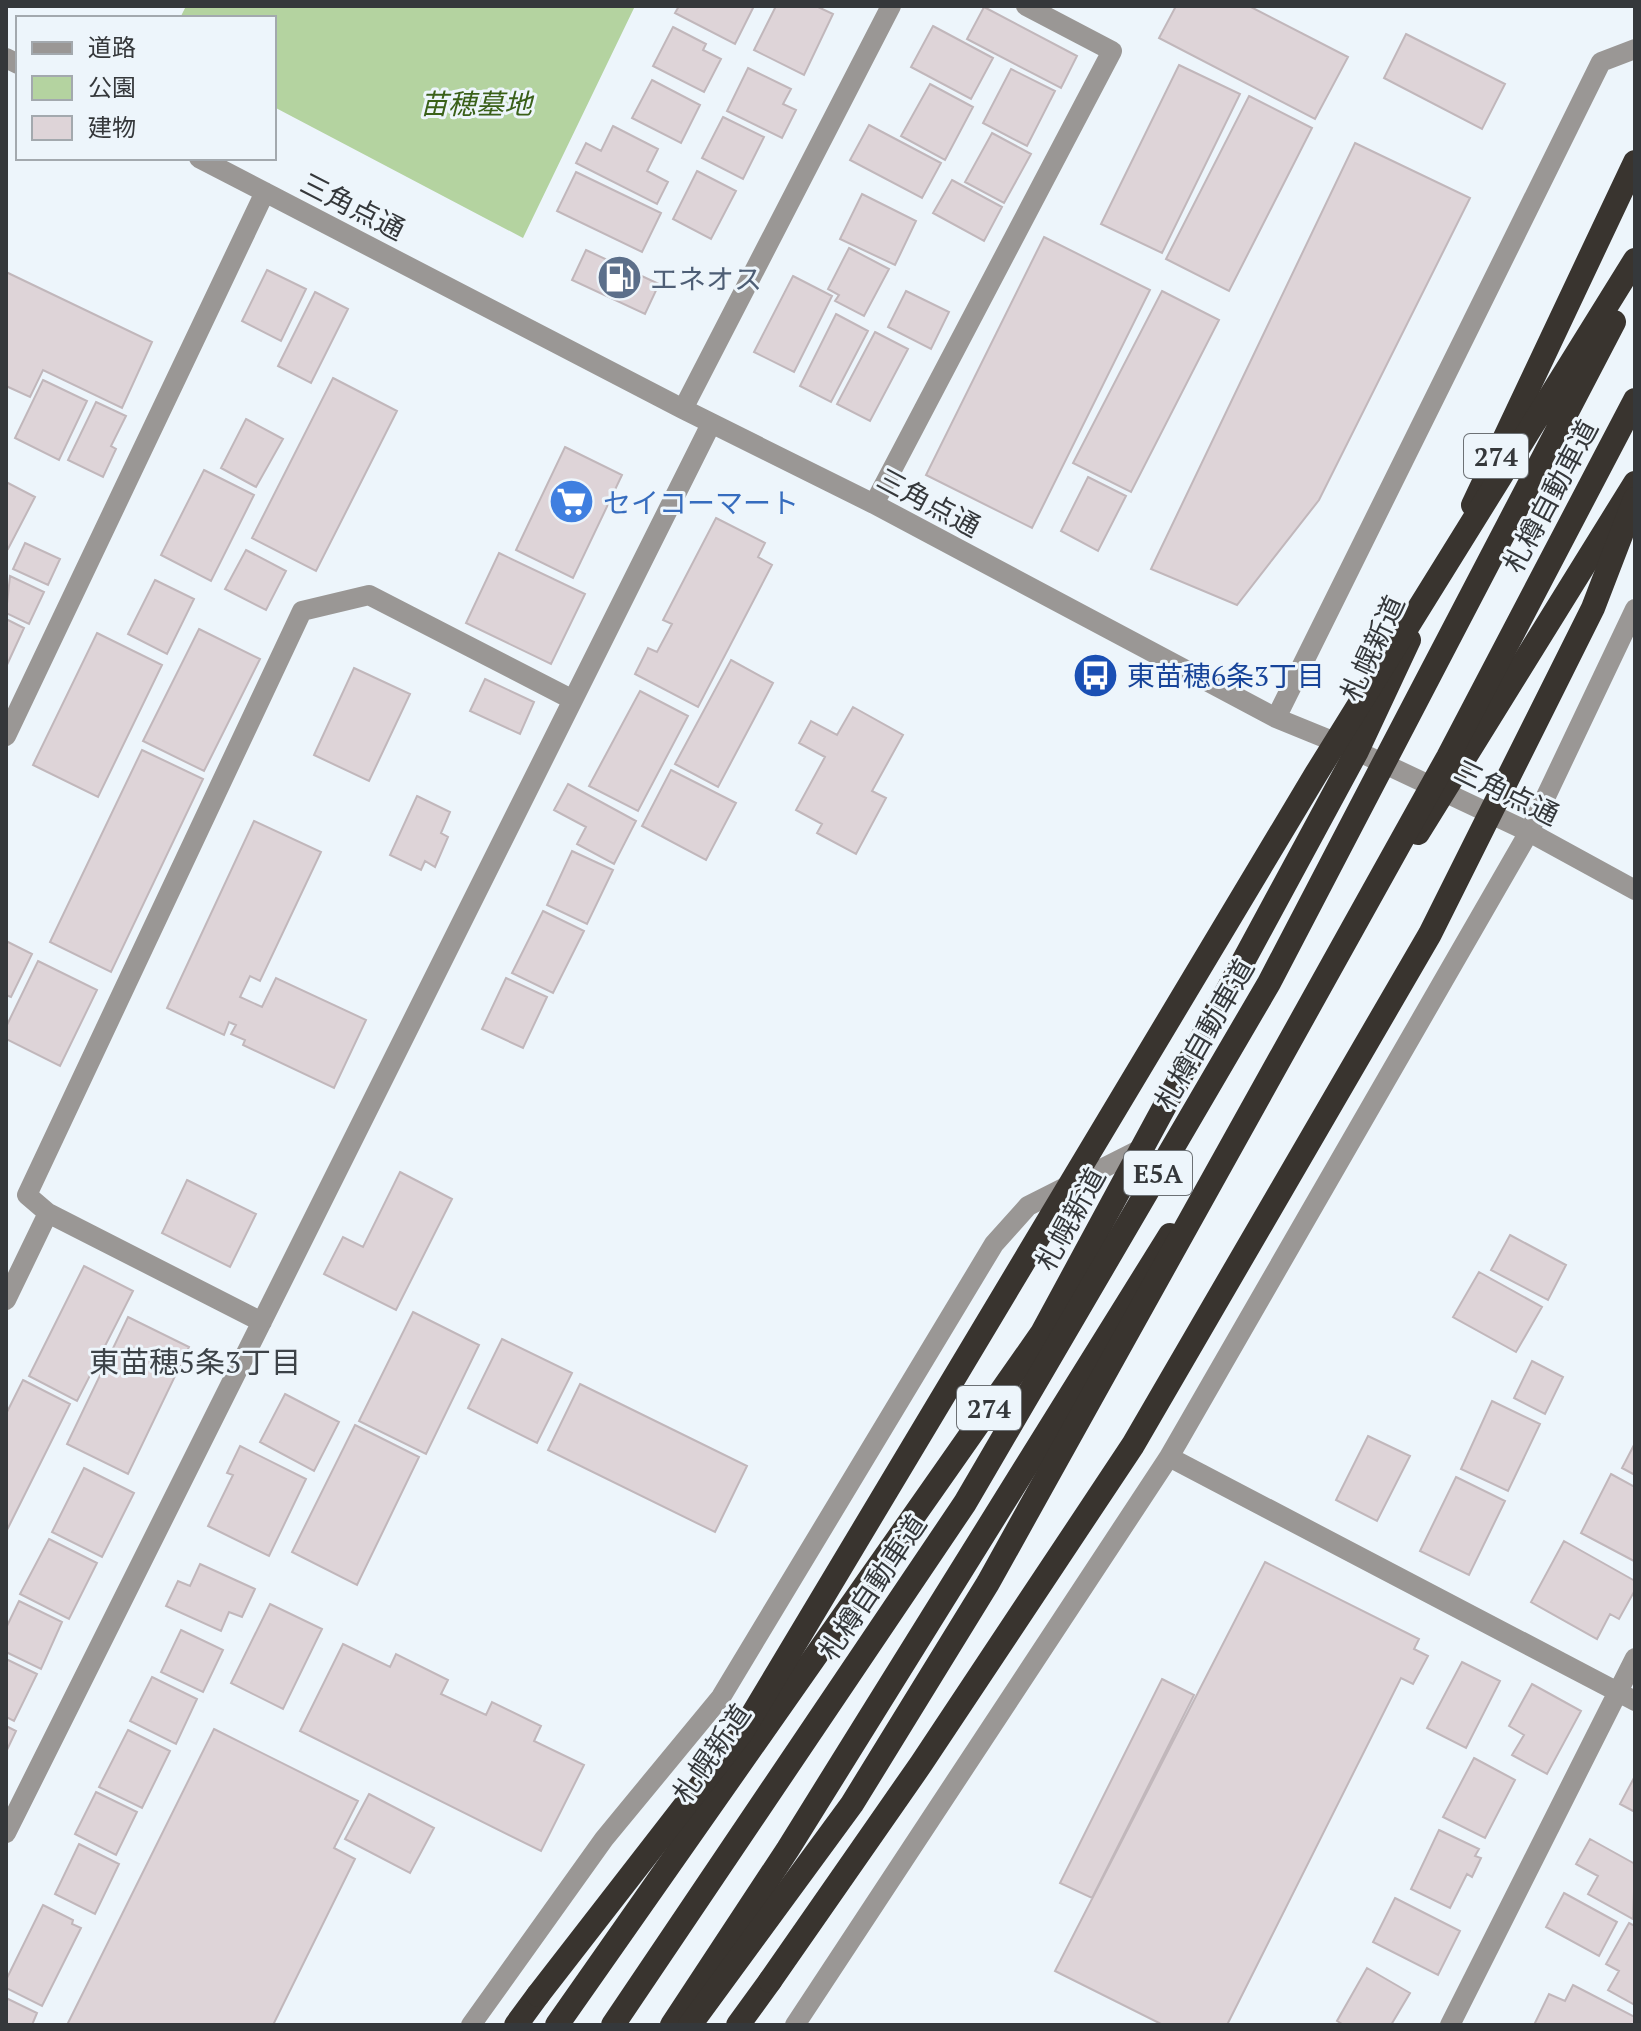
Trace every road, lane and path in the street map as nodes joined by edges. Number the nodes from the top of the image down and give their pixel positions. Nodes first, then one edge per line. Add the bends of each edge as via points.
1 (891, 6) edge
2 (1026, 6) edge
3 (1635, 49) edge
4 (203, 160) edge
5 (1635, 162) edge
6 (265, 192) junction
7 (1635, 260) edge
8 (1635, 281) edge
9 (1635, 400) edge
10 (683, 409) junction
11 (711, 424) junction
12 (1635, 483) edge
13 (1635, 499) edge
14 (874, 504) junction
15 (1635, 609) edge
16 (573, 700) junction
17 (14, 701) edge
18 (1276, 718) junction
19 (6, 736) edge
20 (1357, 751) junction
21 (1443, 792) junction
22 (1529, 832) junction
23 (1635, 890) edge
24 (1143, 1148) junction
25 (48, 1213) junction
26 (6, 1300) edge
27 (262, 1322) junction
28 (1169, 1457) junction
29 (1635, 1658) edge
30 (1626, 1696) edge
31 (6, 1833) edge
32 (471, 2025) edge
33 (516, 2025) edge
34 (557, 2025) edge
35 (613, 2025) edge
36 (672, 2025) edge
37 (690, 2025) edge
38 (738, 2025) edge
39 (795, 2025) edge
40 (1450, 2025) edge

1 - 10 street
2 - 14 street via 1112,51
3 - 18 street via 1601,62
4 - 6 street, 三角点通
5 - 20 highway, 札幌新道 / 274
6 - 10 street, 三角点通
6 - 17 street
7 - 33 highway, bridge via 1316,774 742,1732
8 - 35 highway, 札樽自動車道 / E5A, bridge via 1253,1011 965,1503
9 - 37 highway, 札樽自動車道 / E5A, bridge via 1448,757 988,1583 852,1804
10 - 11 street, 三角点通
11 - 14 street, 三角点通
11 - 16 street
12 - 21 highway, 274
13 - 38 highway, bridge via 1593,608 1430,934 1133,1445 921,1764
14 - 18 street, 三角点通
15 - 22 street
16 - 25 street via 369,595 302,611 27,1195
16 - 27 street
17 - 19 street
18 - 20 street, 三角点通
20 - 21 street, 三角点通
20 - 24 highway, 札幌新道 / 274
21 - 22 street, 三角点通
21 - 36 highway, 274 via 797,1836
22 - 23 street, 三角点通
22 - 28 street
24 - 32 street via 1028,1206 994,1244 721,1697 604,1839
24 - 34 highway, 札幌新道 / 274 via 1042,1333
25 - 26 street
25 - 27 street
27 - 31 street
28 - 30 street
28 - 39 street
29 - 30 street
30 - 40 street

